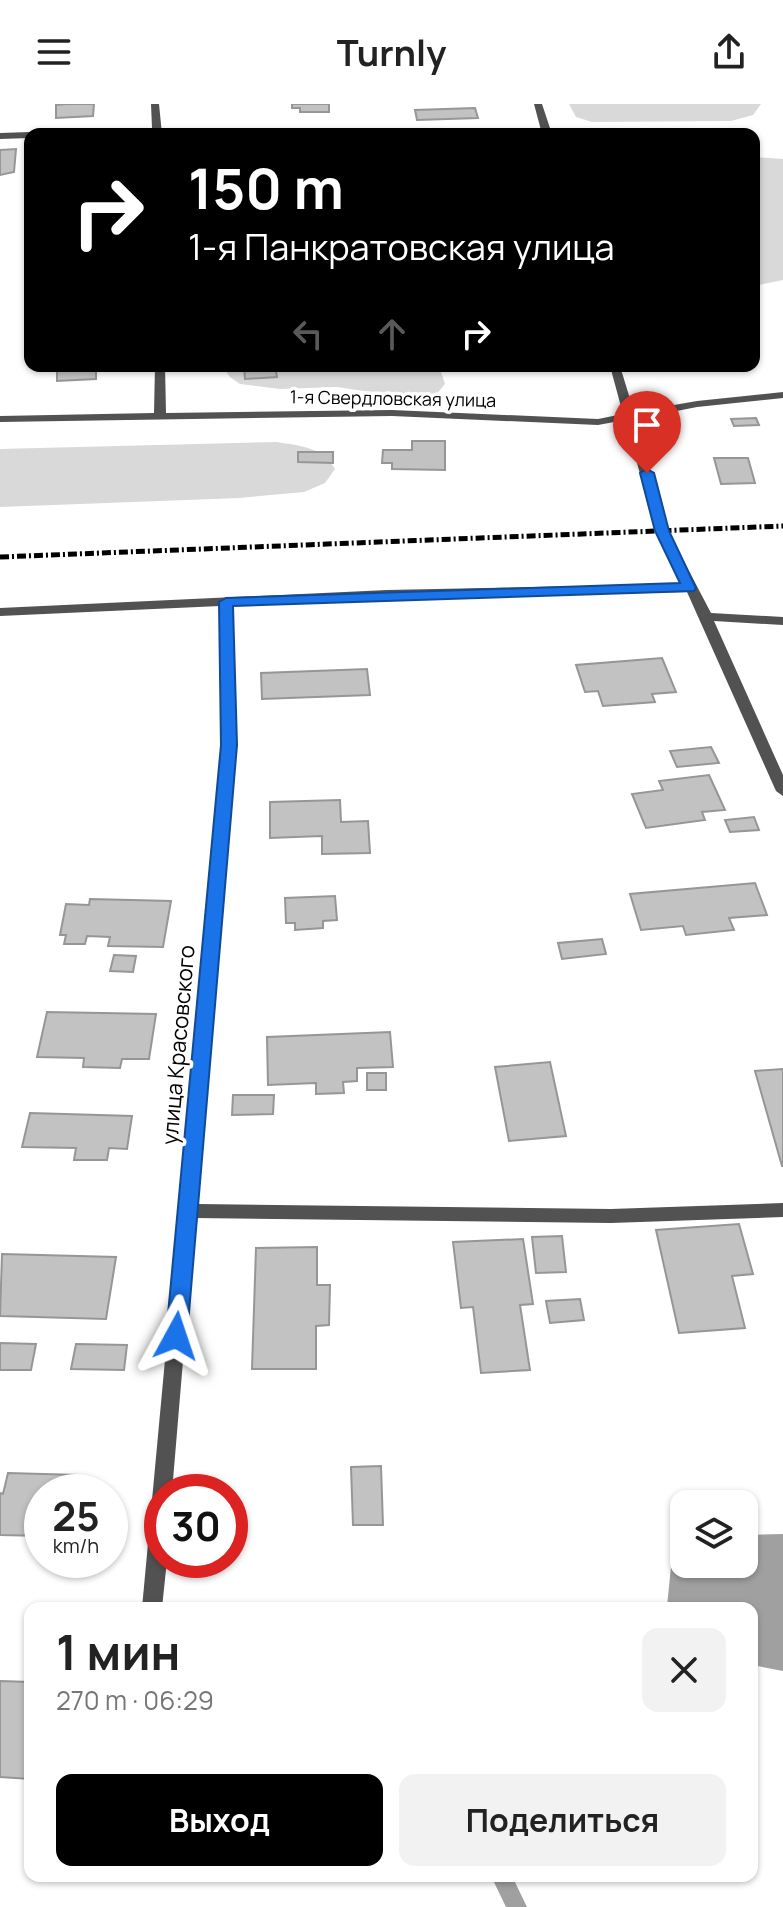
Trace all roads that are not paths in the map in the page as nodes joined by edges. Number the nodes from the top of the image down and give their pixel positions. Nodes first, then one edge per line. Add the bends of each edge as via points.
1 (155, 104) edge
2 (538, 104) edge
3 (157, 128) edge
4 (545, 128) edge
5 (24, 135) edge
6 (0, 136) edge
7 (160, 372) edge
8 (617, 372) edge
9 (783, 395) edge
10 (160, 415) junction
11 (632, 416) junction
12 (0, 419) edge
13 (689, 588) junction
14 (226, 602) junction
15 (0, 612) edge
16 (706, 617) junction
17 (783, 621) edge
18 (783, 791) edge
19 (783, 1210) edge
20 (187, 1211) junction
21 (164, 1474) edge
22 (155, 1578) edge
23 (153, 1602) edge

1 - 3 street
2 - 4 street
5 - 6 street
7 - 10 street
8 - 11 street
9 - 11 street, 1-я Свердловская улица
10 - 11 street, 1-я Свердловская улица via 392,413 583,422
10 - 12 street, 1-я Свердловская улица
11 - 13 street via 662,531
13 - 14 street
13 - 16 street
14 - 15 street
14 - 20 street, улица Красовского via 229,745
16 - 17 street
16 - 18 street
19 - 20 street via 611,1216
20 - 21 street, улица Красовского
22 - 23 street, улица Красовского

